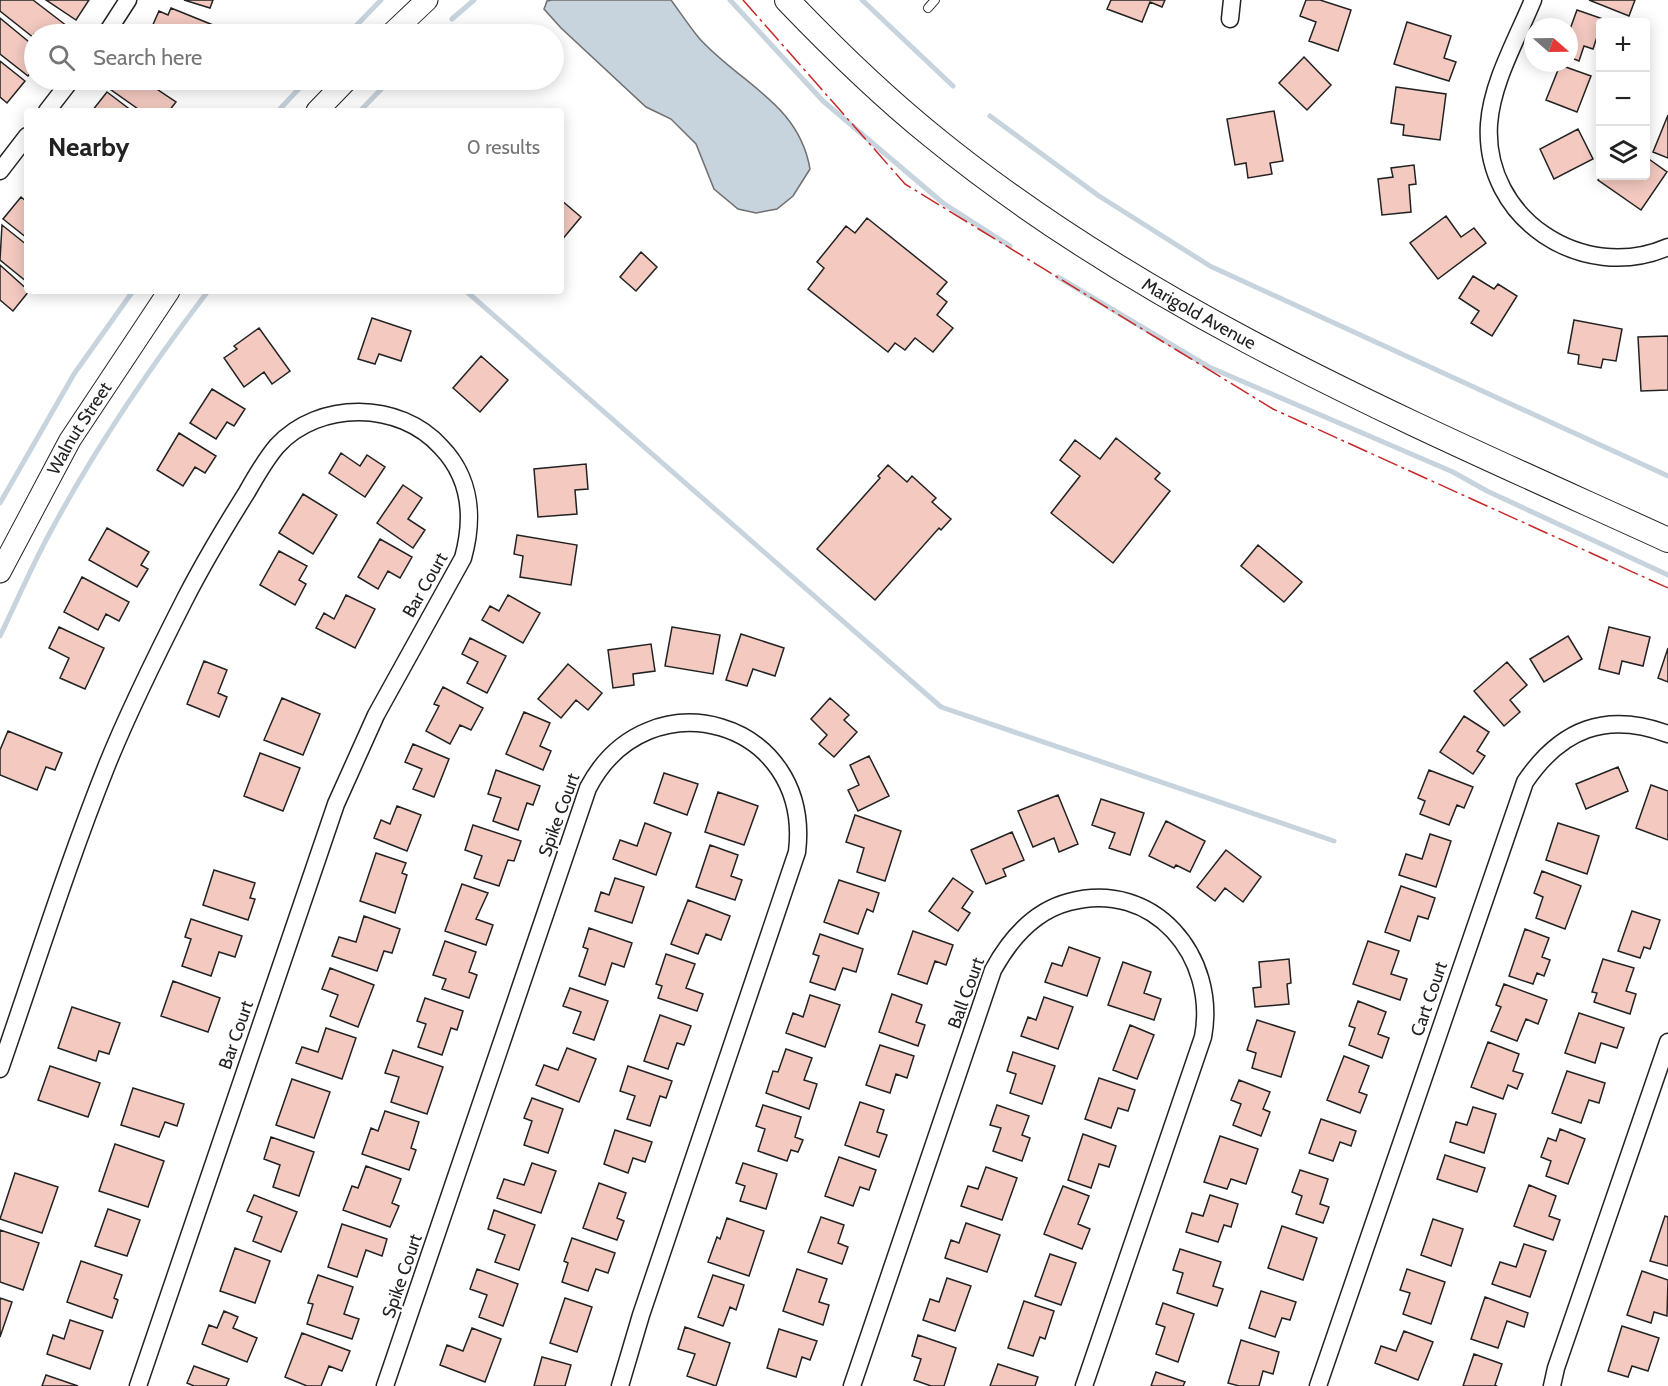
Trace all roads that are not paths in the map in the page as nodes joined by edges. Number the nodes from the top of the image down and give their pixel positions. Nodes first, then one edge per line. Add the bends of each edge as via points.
1 (128, 0) edge
2 (427, 0) edge
3 (787, 0) edge
4 (934, 0) edge
5 (1232, 0) edge
6 (1533, 0) edge
7 (928, 8) dead end
8 (1230, 20) dead end
9 (112, 24) edge
10 (402, 24) edge
11 (63, 90) edge
12 (337, 90) edge
13 (48, 108) edge
14 (320, 108) edge
15 (24, 140) edge
16 (0, 171) edge
17 (1668, 248) edge
18 (167, 294) edge
19 (1668, 540) edge
20 (0, 572) edge
21 (1668, 734) edge
22 (1668, 1042) edge
23 (0, 1069) edge
24 (138, 1386) edge
25 (385, 1386) edge
26 (620, 1386) edge
27 (852, 1386) edge
28 (1084, 1386) edge
29 (1318, 1386) edge
30 (1552, 1386) edge

1 - 9 street
2 - 10 street
3 - 19 main road, Marigold Avenue via 874,86 932,136 1091,249 1193,311 1327,383
4 - 7 lane
5 - 8 street
6 - 17 street via 1492,104 1490,145 1500,184 1522,218 1535,230 1581,254 1631,257
11 - 13 street
12 - 14 street
15 - 16 street
18 - 20 street, Walnut Street via 70,441
21 - 29 street, Cart Court via 1614,724 1578,733 1548,752 1525,782
22 - 30 street
23 - 24 street, Bar Court via 108,763 146,676 197,577 262,467 294,432 332,414 376,413 413,424 443,448 463,481 470,514 463,558 376,715 336,804
25 - 26 street, Spike Court via 588,788 611,753 634,736 674,723 702,723 741,734 773,759 790,786 798,814 799,840 793,869
27 - 28 street, Ball Court via 993,970 1012,940 1038,917 1069,902 1100,899 1131,904 1182,939 1204,983 1206,1020

